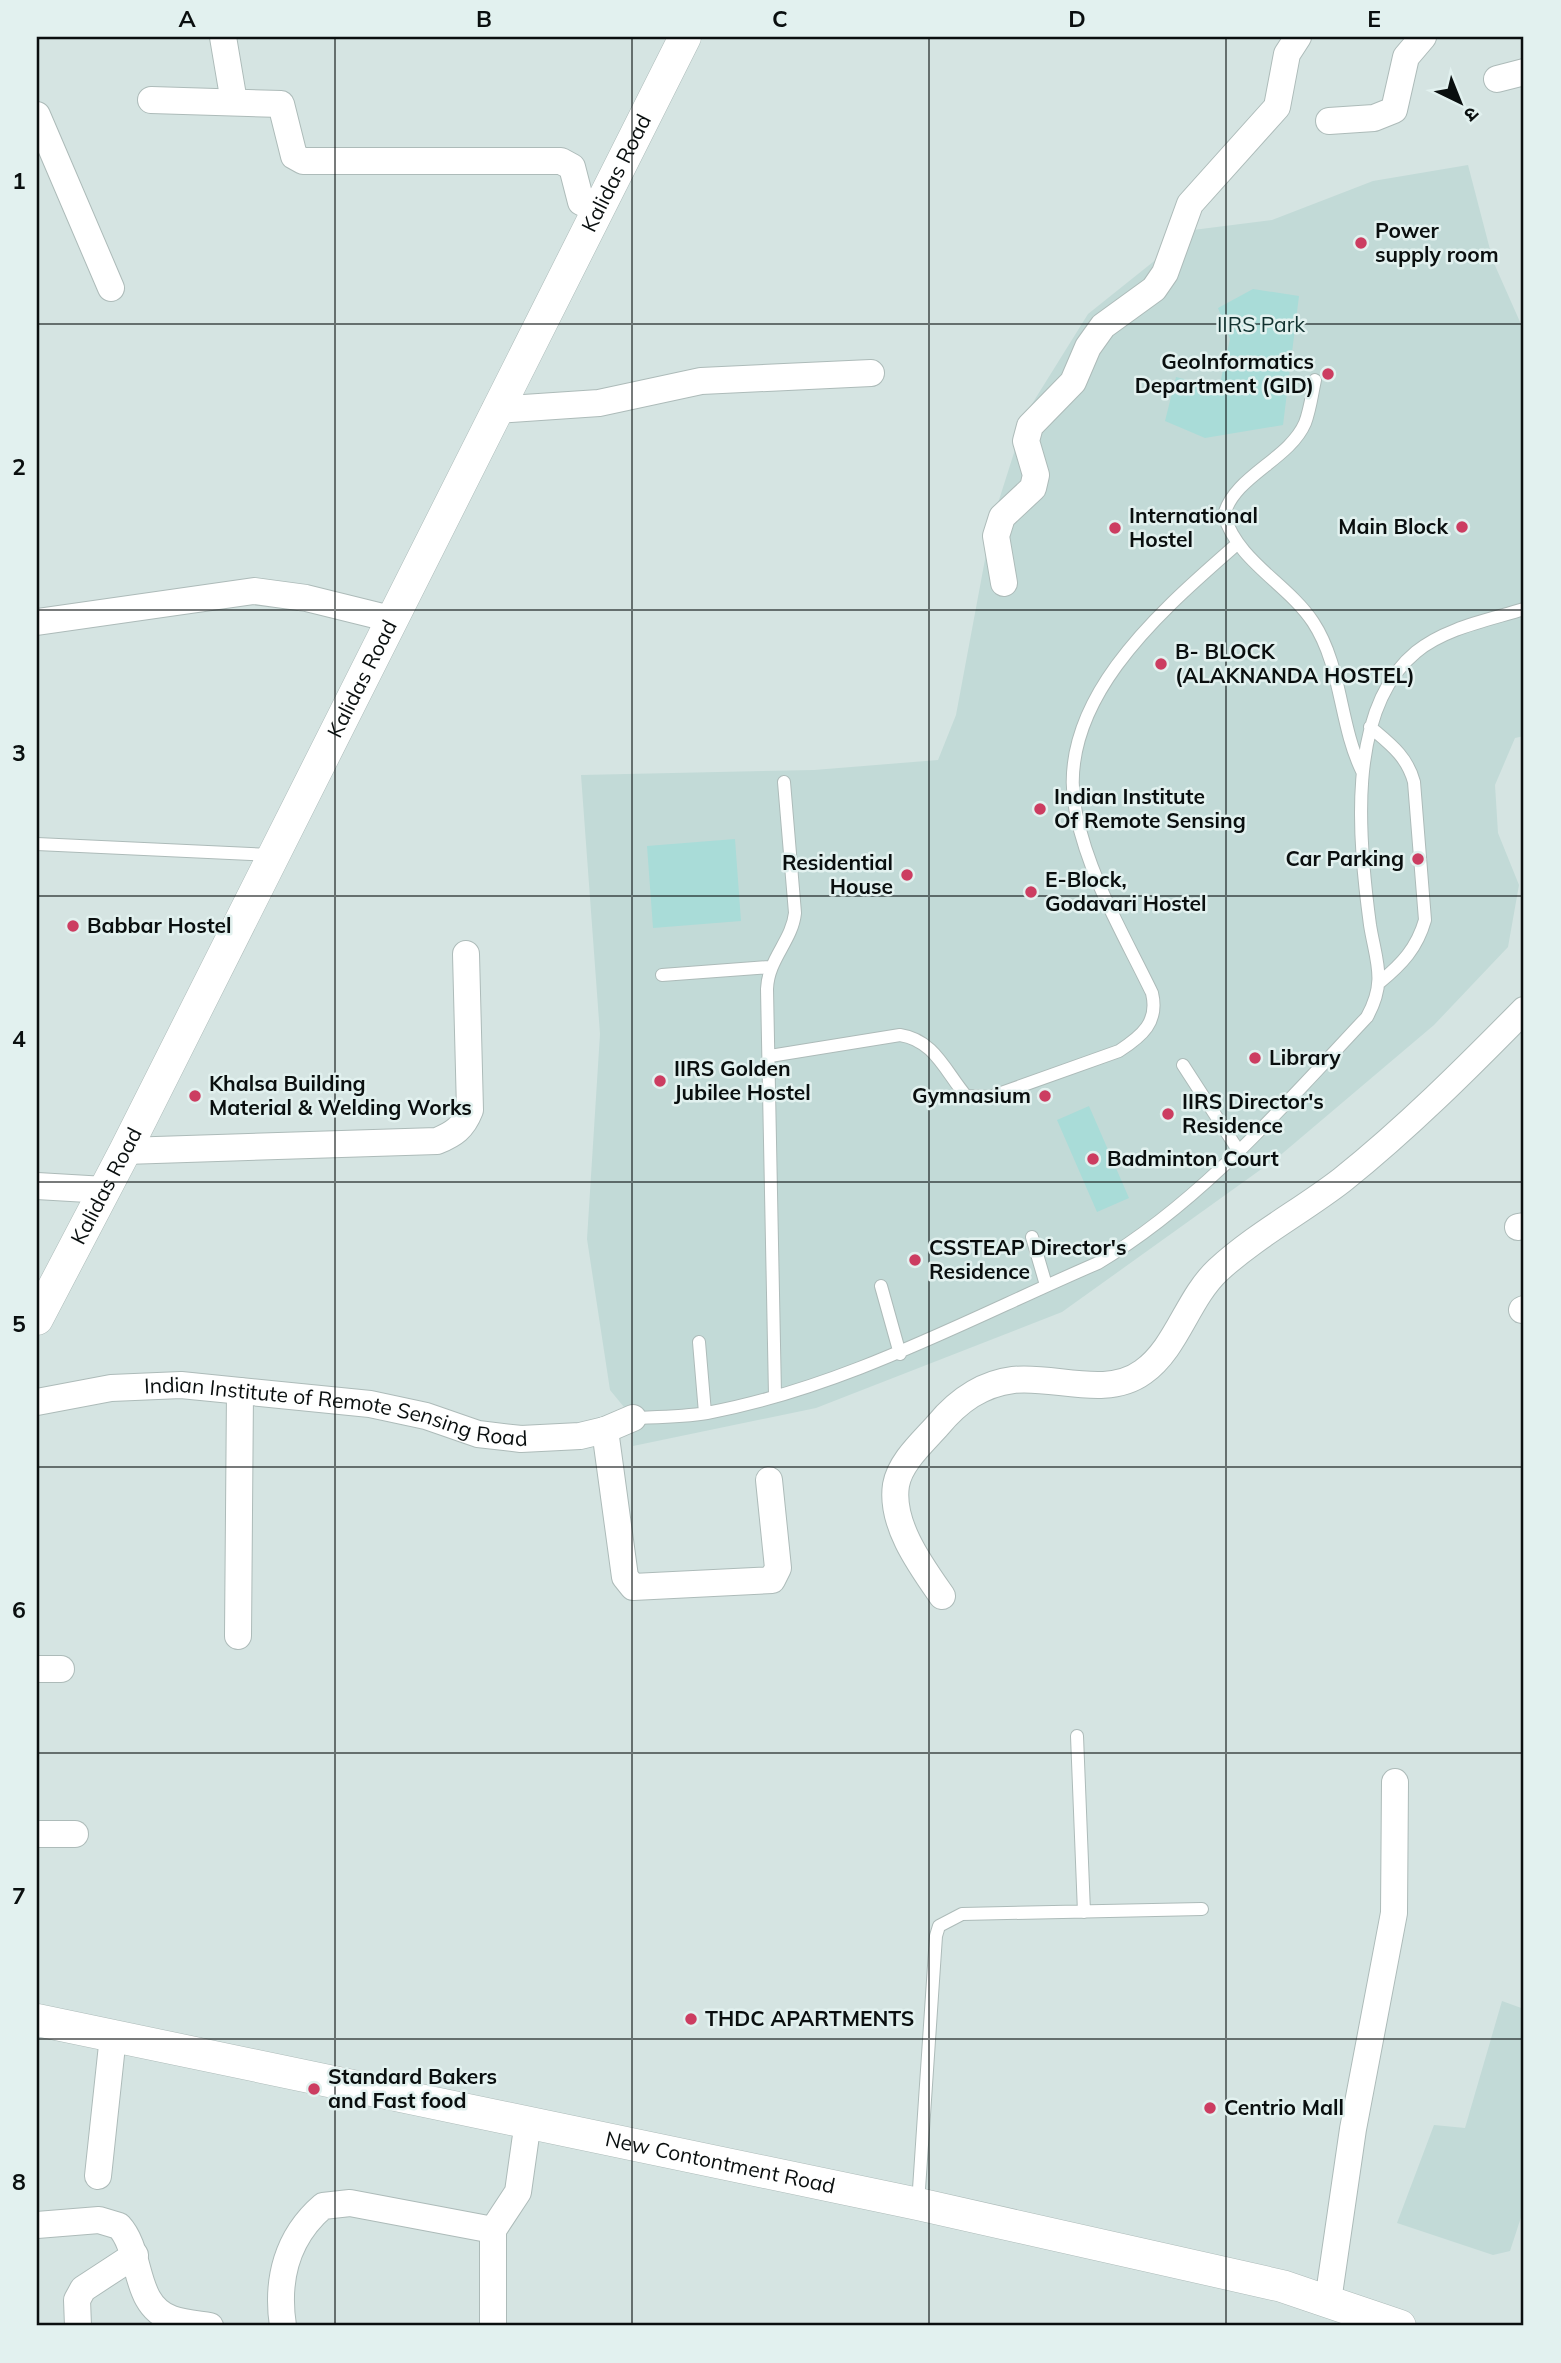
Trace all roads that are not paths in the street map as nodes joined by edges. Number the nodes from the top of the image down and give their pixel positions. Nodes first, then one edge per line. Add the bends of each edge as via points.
1 (223, 37) edge
2 (685, 37) edge
3 (1298, 37) edge
4 (1423, 37) edge
5 (1524, 72) edge
6 (1497, 79) dead end
7 (150, 100) dead end
8 (234, 102) junction
9 (37, 115) edge
10 (1329, 121) dead end
11 (598, 211) junction
12 (111, 288) dead end
13 (871, 373) dead end
14 (1315, 380) dead end
15 (495, 410) junction
16 (1237, 544) junction
17 (1004, 583) dead end
18 (1524, 609) edge
19 (391, 619) junction
20 (37, 622) edge
21 (1370, 727) junction
22 (1362, 771) junction
23 (784, 782) dead end
24 (37, 844) edge
25 (274, 855) junction
26 (466, 954) dead end
27 (769, 967) junction
28 (662, 975) dead end
29 (1380, 982) junction
30 (1524, 1010) edge
31 (770, 1056) junction
32 (1183, 1065) dead end
33 (1238, 1150) junction
34 (125, 1151) junction
35 (37, 1186) edge
36 (105, 1190) junction
37 (1032, 1237) dead end
38 (881, 1286) dead end
39 (1046, 1286) junction
40 (37, 1320) edge
41 (699, 1342) dead end
42 (900, 1354) junction
43 (240, 1391) junction
44 (775, 1395) junction
45 (37, 1402) edge
46 (705, 1413) junction
47 (633, 1418) joint
48 (606, 1430) junction
49 (769, 1480) dead end
50 (942, 1596) dead end
51 (238, 1636) dead end
52 (1077, 1736) dead end
53 (1395, 1782) dead end
54 (37, 1834) edge
55 (75, 1834) dead end
56 (1202, 1909) dead end
57 (1084, 1912) junction
58 (37, 2020) edge
59 (113, 2036) junction
60 (527, 2120) junction
61 (98, 2176) dead end
62 (918, 2204) junction
63 (37, 2225) edge
64 (493, 2230) junction
65 (135, 2255) junction
66 (149, 2299) junction
67 (1328, 2301) junction
68 (78, 2326) edge
69 (146, 2326) edge
70 (210, 2326) edge
71 (283, 2326) edge
72 (493, 2326) edge
73 (1400, 2326) edge

1 - 8 street
2 - 11 street, Kalidas Road
3 - 17 street via 1287,54 1276,107 1190,204 1166,273 1154,289 1103,326 1073,382 1030,426 1026,441 1035,465 1033,488 1002,517 996,536
4 - 10 street via 1406,57 1394,110 1374,118
5 - 6 street
7 - 8 street
8 - 11 street via 281,104 294,156 303,161 561,160 572,167 581,202
9 - 12 street
11 - 15 street, Kalidas Road
13 - 15 street via 701,381 598,403
14 - 16 lane via 1305,422 1295,438 1226,506 1224,515
15 - 19 street, Kalidas Road
16 - 22 lane via 1318,630
16 - 31 lane via 1134,640 1097,699 1073,761 1075,811 1094,875 1156,1009 1137,1039 1119,1051 976,1098 965,1096 927,1044 916,1038 900,1035
18 - 21 lane via 1446,635 1416,652 1392,680
19 - 20 street via 306,598 254,591
19 - 25 street, Kalidas Road
21 - 22 lane
21 - 29 lane via 1405,759 1412,774 1425,920 1416,946
22 - 29 lane via 1368,897
23 - 27 lane via 795,913
24 - 25 lane
25 - 34 street, Kalidas Road
26 - 34 street via 470,1110 465,1124 452,1135 437,1141
27 - 28 lane
27 - 31 lane
29 - 33 lane via 1367,1017
30 - 50 street via 1392,1138 1215,1273 1166,1346 1141,1374 1108,1384 1014,1380 986,1386 956,1406 914,1452 896,1485 897,1505 915,1558
31 - 44 lane
32 - 33 lane
33 - 39 lane via 1127,1246
34 - 36 street, Kalidas Road
35 - 36 street
36 - 40 street, Kalidas Road
37 - 39 lane
38 - 42 lane
39 - 42 lane
41 - 46 lane
42 - 44 lane
43 - 45 street, Indian Institute of Remote Sensing Road via 145,1384
43 - 48 street, Indian Institute of Remote Sensing Road via 395,1408 478,1434 550,1438
43 - 51 street
44 - 46 lane
46 - 47 lane
47 - 48 street, Indian Institute of Remote Sensing Road
48 - 49 street via 625,1577 633,1587 772,1580 778,1568
52 - 57 lane
53 - 67 street via 1394,1913 1353,2129
54 - 55 street
56 - 57 lane
57 - 62 lane via 962,1914 939,1926
58 - 59 street, New Contontment Road
59 - 60 street, New Contontment Road
59 - 61 street
60 - 62 street, New Contontment Road
60 - 64 street via 518,2192
62 - 67 street, New Contontment Road via 1282,2286
63 - 65 street via 110,2222 126,2234
64 - 71 street via 350,2203 323,2206 301,2230 283,2270
64 - 72 street
65 - 66 street
65 - 68 street via 83,2289
66 - 69 street
66 - 70 street via 173,2320
67 - 73 street, New Contontment Road

